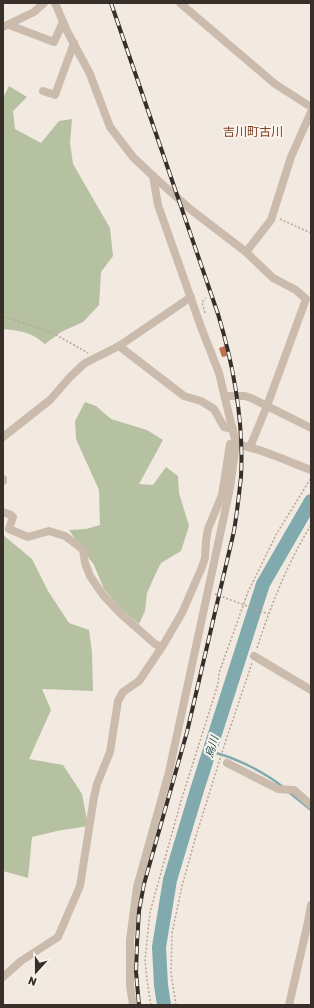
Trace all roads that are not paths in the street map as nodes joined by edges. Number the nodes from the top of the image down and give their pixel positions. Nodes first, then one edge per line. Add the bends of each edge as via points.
1 (44, 3) edge
2 (55, 3) edge
3 (180, 3) edge
4 (63, 22) junction
5 (6, 26) edge
6 (74, 43) junction
7 (43, 92) dead end
8 (311, 107) edge
9 (311, 112) edge
10 (153, 176) junction
11 (246, 252) junction
12 (191, 297) junction
13 (308, 301) edge
14 (119, 346) junction
15 (225, 396) junction
16 (267, 406) junction
17 (311, 428) edge
18 (233, 429) junction
19 (3, 437) edge
20 (236, 443) junction
21 (250, 447) junction
22 (311, 470) edge
23 (3, 512) edge
24 (193, 587) junction
25 (208, 593) junction
26 (162, 647) junction
27 (254, 656) road end
28 (311, 690) edge
29 (227, 763) dead end
30 (311, 805) edge
31 (311, 905) edge
32 (3, 977) edge
33 (133, 1005) edge
34 (289, 1005) edge

1 - 5 street via 34,12
2 - 4 street
3 - 8 street via 276,84
4 - 5 street via 54,42
4 - 6 street
6 - 7 street via 55,95
6 - 10 street via 90,74 110,127 133,157
9 - 11 street via 290,157 272,216
10 - 11 street via 190,209
10 - 12 street via 158,205
11 - 13 street via 273,278 296,290
12 - 14 street
12 - 15 street
13 - 16 street
14 - 18 street via 184,396 201,401 214,409 224,427
14 - 19 street via 85,363 50,400
15 - 16 street via 246,396
15 - 18 street
16 - 17 street
16 - 21 street
18 - 20 street
20 - 21 street
20 - 24 street via 230,444 222,495 208,529 205,558
20 - 25 street via 230,488
21 - 22 street
23 - 26 street via 13,517 8,529 28,537 50,531 65,536 76,544 83,550 90,576 103,595 155,644
24 - 25 street
24 - 26 street via 182,613
25 - 33 street via 169,772 137,888 130,940 130,986
26 - 32 street via 139,681 123,692 118,701 110,752 94,797 80,886 58,937 21,961
27 - 28 street
29 - 30 street via 278,789 294,790
31 - 34 street

